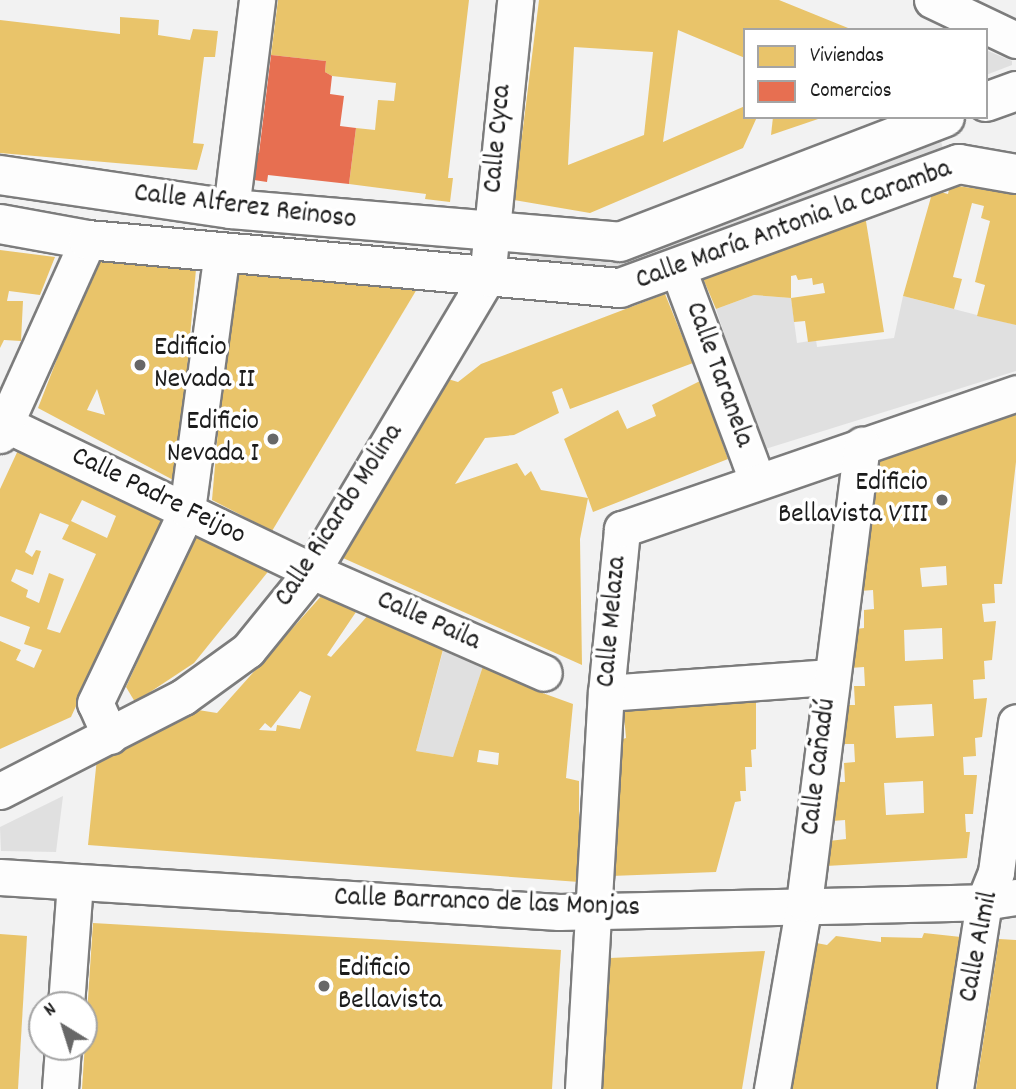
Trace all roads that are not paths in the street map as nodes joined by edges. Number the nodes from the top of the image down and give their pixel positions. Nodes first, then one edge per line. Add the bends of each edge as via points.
1 (257, 0) edge
2 (515, 0) edge
3 (933, 0) edge
4 (925, 28) edge
5 (1016, 40) edge
6 (1016, 91) edge
7 (988, 101) edge
8 (935, 119) edge
9 (893, 127) edge
10 (1016, 174) edge
11 (0, 175) edge
12 (231, 209) junction
13 (0, 224) edge
14 (491, 234) junction
15 (88, 240) junction
16 (222, 251) junction
17 (678, 269) junction
18 (488, 278) junction
19 (1016, 393) edge
20 (2, 430) edge
21 (862, 445) junction
22 (757, 480) junction
23 (187, 510) junction
24 (312, 571) junction
25 (544, 673) dead end
26 (831, 677) junction
27 (606, 693) junction
28 (1016, 722) edge
29 (110, 736) junction
30 (0, 791) edge
31 (0, 877) edge
32 (75, 882) junction
33 (1000, 899) edge
34 (804, 903) junction
35 (595, 913) junction
36 (67, 991) edge
37 (62, 1061) edge
38 (60, 1089) edge
39 (583, 1089) edge
40 (772, 1089) edge
41 (955, 1089) edge

1 - 12 street
2 - 14 street, Calle Cyca
3 - 4 street
3 - 5 street
6 - 7 street
8 - 9 street, Calle María Antonia la Caramba
9 - 14 street, Calle María Antonia la Caramba via 620,242
10 - 17 street, Calle María Antonia la Caramba via 959,164
11 - 12 street, Calle Alferez Reinoso
12 - 14 street, Calle Alferez Reinoso
13 - 15 street, Calle Alferez Reinoso
14 - 18 street, Calle Cyca
15 - 16 street, Calle Alferez Reinoso
15 - 20 street
16 - 18 street, Calle Alferez Reinoso
16 - 23 street
17 - 18 street, Calle María Antonia la Caramba via 620,288
17 - 22 street, Calle Taranela
18 - 24 street, Calle Ricardo Molina
19 - 21 street, Calle Melaza
20 - 23 street, Calle Padre Feijoo
21 - 22 street, Calle Melaza
21 - 26 street, Calle Cañadú
22 - 27 street, Calle Melaza via 622,529
23 - 24 street, Calle Padre Feijoo
23 - 29 street via 95,704
24 - 25 street, Calle Paila
24 - 29 street, Calle Ricardo Molina via 248,650 183,697
26 - 27 street
26 - 34 street, Calle Cañadú
27 - 35 street, Calle Melaza
28 - 33 street, Calle Almil via 996,872
29 - 30 street, Calle Ricardo Molina
31 - 32 street, Calle Barranco de las Monjas
32 - 35 street, Calle Barranco de las Monjas
32 - 36 street
33 - 34 street, Calle Barranco de las Monjas
33 - 41 street, Calle Almil
34 - 35 street, Calle Barranco de las Monjas
34 - 40 street, Calle Cañadú
35 - 39 street, Calle Melaza
37 - 38 street

